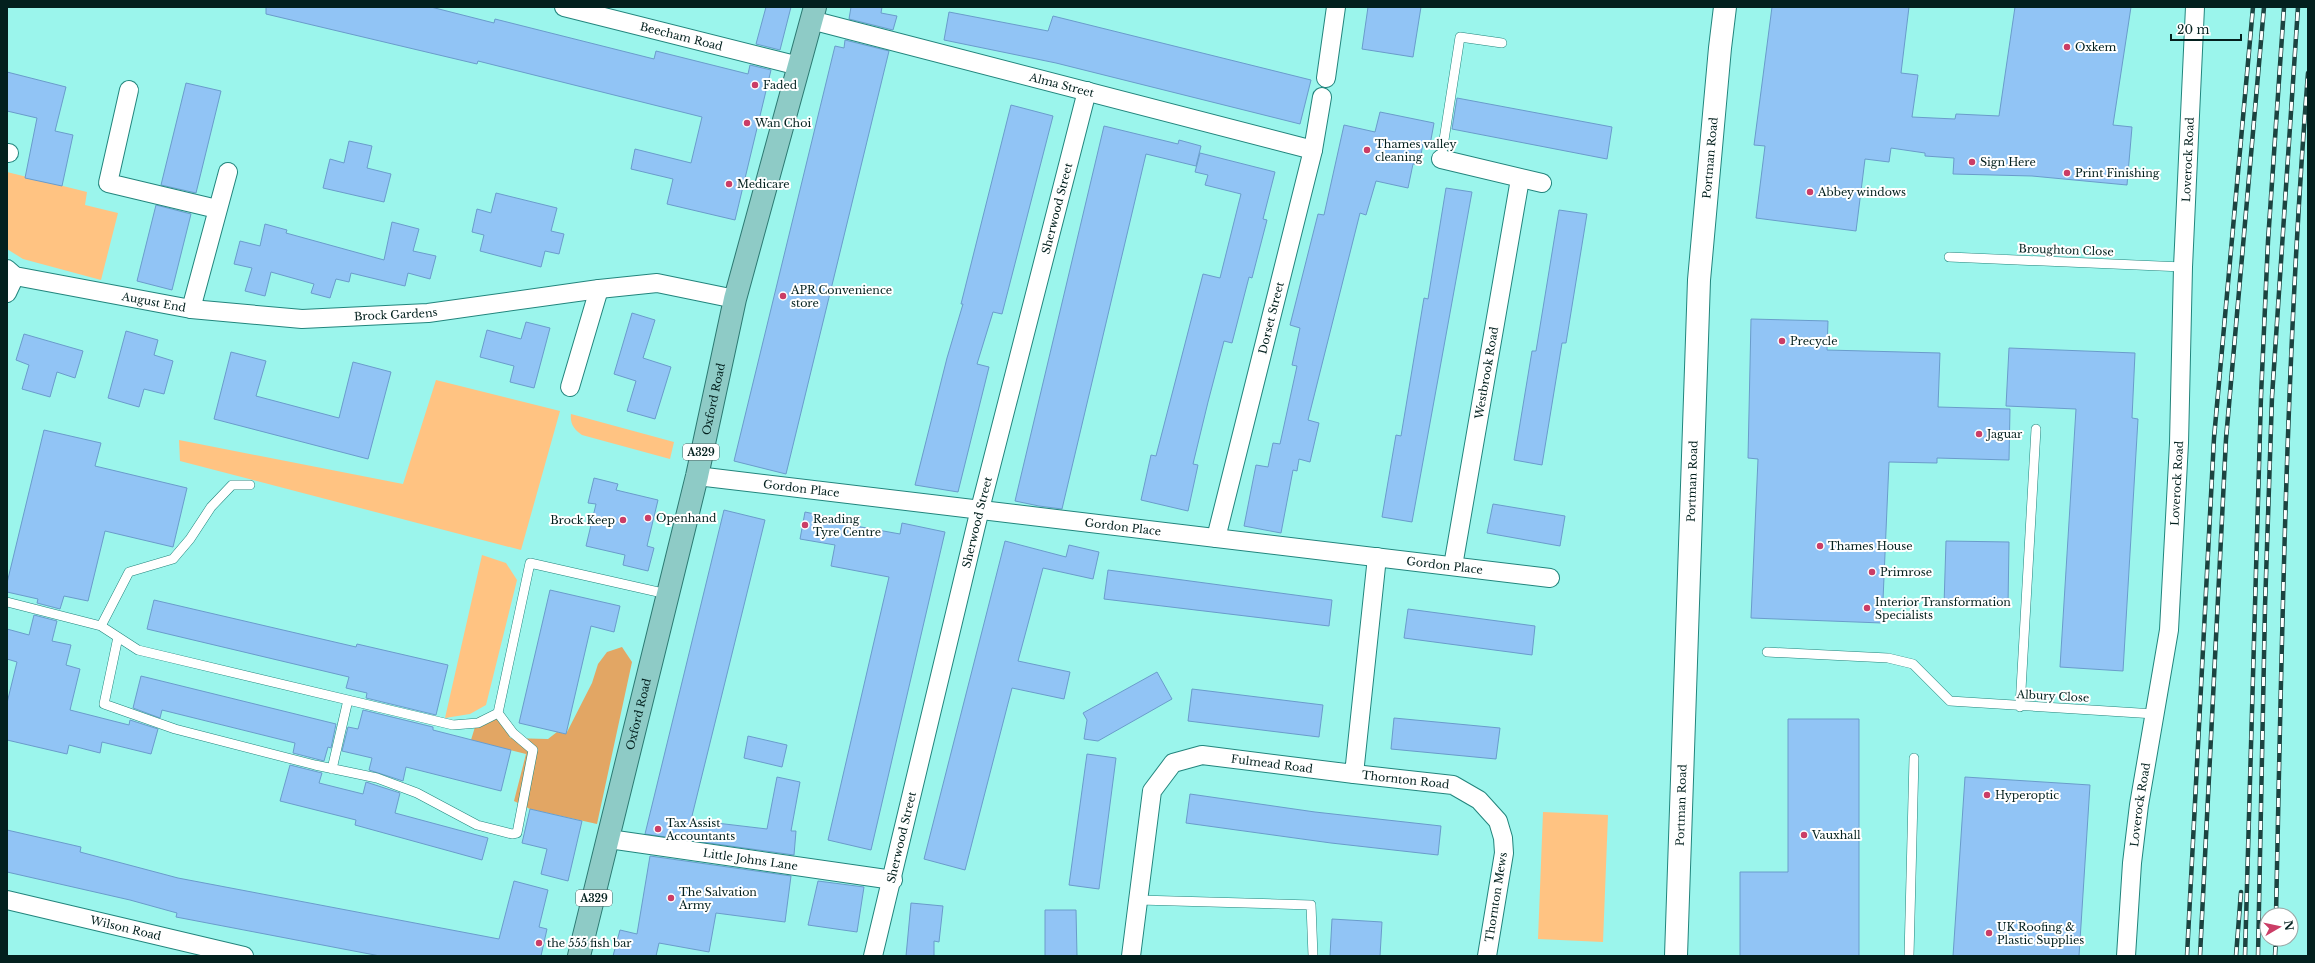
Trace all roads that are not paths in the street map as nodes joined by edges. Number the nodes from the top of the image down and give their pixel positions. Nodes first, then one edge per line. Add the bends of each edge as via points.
1 (564, 7) edge
2 (1336, 7) edge
3 (1725, 7) edge
4 (2195, 7) edge
5 (813, 14) edge
6 (1502, 44) dead end
7 (799, 66) junction
8 (1326, 78) dead end
9 (129, 90) dead end
10 (1088, 91) junction
11 (1322, 97) dead end
12 (1313, 150) junction
13 (1441, 159) joint
14 (228, 172) dead end
15 (1520, 179) junction
16 (1542, 183) dead end
17 (217, 209) junction
18 (1949, 257) dead end
19 (2183, 267) junction
20 (11, 272) edge
21 (599, 289) junction
22 (7, 293) edge
23 (735, 299) junction
24 (191, 309) junction
25 (570, 387) dead end
26 (2036, 429) dead end
27 (697, 476) junction
28 (250, 485) dead end
29 (980, 509) junction
30 (1216, 538) junction
31 (1377, 557) junction
32 (1453, 566) junction
33 (1550, 578) dead end
34 (667, 594) junction
35 (7, 602) edge
36 (101, 626) junction
37 (118, 637) junction
38 (1767, 652) dead end
39 (348, 700) junction
40 (2020, 707) junction
41 (498, 713) junction
42 (2155, 714) junction
43 (1914, 758) dead end
44 (332, 769) junction
45 (1354, 774) junction
46 (1503, 838) joint
47 (609, 839) junction
48 (893, 880) junction
49 (7, 900) edge
50 (1139, 900) junction
51 (244, 956) edge
52 (580, 956) edge
53 (873, 956) edge
54 (1131, 956) edge
55 (1313, 956) edge
56 (1487, 956) edge
57 (1676, 956) edge
58 (1909, 956) edge
59 (2126, 956) edge

1 - 7 street, Beecham Road
2 - 8 street
3 - 57 street, Portman Road via 1698,295
4 - 19 street, Loverock Road
5 - 7 main road, Oxford Road / A329
5 - 10 street, Alma Street
6 - 13 lane via 1460,37
7 - 23 main road, Oxford Road / A329
9 - 17 street via 108,183
10 - 12 street, Alma Street
10 - 29 street, Sherwood Street
11 - 12 street, Dorset Street
12 - 30 street, Dorset Street
13 - 15 street
14 - 17 street, August End
15 - 16 street
15 - 32 street, Westbrook Road
17 - 24 street, August End
18 - 19 lane, Broughton Close
19 - 42 street, Loverock Road via 2179,443 2169,630
20 - 22 street, August End
20 - 24 street, August End
21 - 23 street, Brock Gardens via 658,283
21 - 24 street, Brock Gardens via 428,313 302,319
21 - 25 street
23 - 27 main road, Oxford Road / A329
26 - 40 lane
27 - 29 street, Gordon Place
27 - 34 main road, Oxford Road / A329
28 - 36 lane via 232,485 211,507 173,559 129,572
29 - 30 street, Gordon Place
29 - 48 street, Sherwood Street
30 - 31 street, Gordon Place
31 - 32 street, Gordon Place
31 - 45 street
32 - 33 street, Gordon Place
34 - 41 lane via 530,563
34 - 47 main road, Oxford Road / A329
35 - 36 lane
36 - 37 lane
37 - 39 lane via 138,650
37 - 44 lane via 104,704 175,729
38 - 40 lane, Albury Close via 1888,658 1913,664 1950,701
39 - 41 lane via 453,725 478,723
39 - 44 lane
40 - 42 lane, Albury Close
41 - 44 lane via 513,733 533,750 516,833 477,825 417,792
42 - 59 street, Loverock Road via 2132,863
43 - 58 lane
45 - 46 street, Thornton Road via 1453,785 1479,800 1498,821
45 - 50 street, Fulmead Road via 1202,755 1173,763 1152,791
46 - 56 street, Thornton Mews via 1504,853
47 - 48 street, Little Johns Lane
47 - 52 main road, Oxford Road / A329
48 - 53 street, Sherwood Street
49 - 51 street, Wilson Road
50 - 54 street, Fulmead Road
50 - 55 lane via 1311,906

